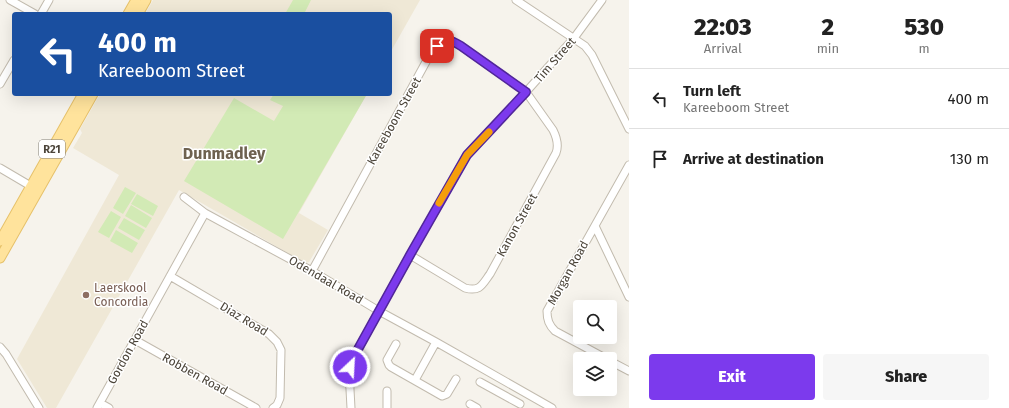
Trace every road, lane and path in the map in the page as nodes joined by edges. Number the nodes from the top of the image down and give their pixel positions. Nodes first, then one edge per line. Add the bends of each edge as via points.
1 (10, 0) edge
2 (49, 0) edge
3 (136, 0) edge
4 (146, 0) edge
5 (516, 0) edge
6 (602, 0) edge
7 (31, 12) edge
8 (42, 12) edge
9 (129, 12) edge
10 (139, 12) edge
11 (574, 38) junction
12 (12, 63) edge
13 (0, 84) edge
14 (526, 92) junction
15 (82, 96) edge
16 (92, 96) edge
17 (629, 129) edge
18 (629, 164) edge
19 (0, 168) edge
20 (35, 188) junction
21 (184, 197) dead end
22 (205, 213) junction
23 (16, 221) junction
24 (595, 226) junction
25 (0, 241) edge
26 (410, 255) junction
27 (0, 258) edge
28 (312, 271) junction
29 (170, 276) junction
30 (629, 297) edge
31 (379, 311) junction
32 (135, 340) junction
33 (436, 342) junction
34 (396, 344) dead end
35 (0, 347) edge
36 (594, 352) edge
37 (617, 365) edge
38 (629, 372) edge
39 (456, 378) dead end
40 (414, 380) junction
41 (480, 382) dead end
42 (387, 392) dead end
43 (525, 393) junction
44 (470, 404) dead end
45 (98, 405) edge
46 (519, 406) edge
47 (39, 408) edge
48 (109, 408) edge
49 (256, 408) edge
50 (274, 408) edge
51 (351, 408) edge
52 (387, 408) edge
53 (477, 408) edge
54 (552, 408) edge

1 - 7 street
2 - 8 street
3 - 9 main road
4 - 10 main road
5 - 11 street
6 - 11 street, Tim Street
11 - 14 street, Tim Street
11 - 17 street via 592,56
12 - 13 street
14 - 26 street, Tim Street via 467,155
14 - 26 street, Kanon Street via 553,130 558,149 490,274 476,289 464,288
14 - 28 street, Kareeboom Street via 461,46 450,40 441,42 427,60
15 - 20 main road, R21
16 - 20 main road, R21
18 - 24 street, Morgan Road
19 - 20 street
20 - 23 main road, R21
21 - 22 street, Odendaal Road
22 - 28 street, Odendaal Road
22 - 29 street, Gordon Road
23 - 25 main road, R21
23 - 27 main road, R21
24 - 30 street
24 - 36 street, Morgan Road via 547,311 549,323 556,331
26 - 31 street, Tim Street
28 - 31 street, Odendaal Road
29 - 32 street, Gordon Road
29 - 50 street, Diaz Road via 274,338 281,350 280,398
31 - 33 street, Odendaal Road
31 - 51 street, Tim Street via 350,364
32 - 45 street, Gordon Road
32 - 49 street, Robben Road
33 - 40 street
33 - 43 street, Odendaal Road
34 - 40 street via 387,360 389,365
35 - 47 street
37 - 38 street
39 - 40 street via 447,394 442,396
41 - 46 street
42 - 52 street
43 - 46 street
43 - 54 street, Odendaal Road
44 - 53 street
45 - 48 street

